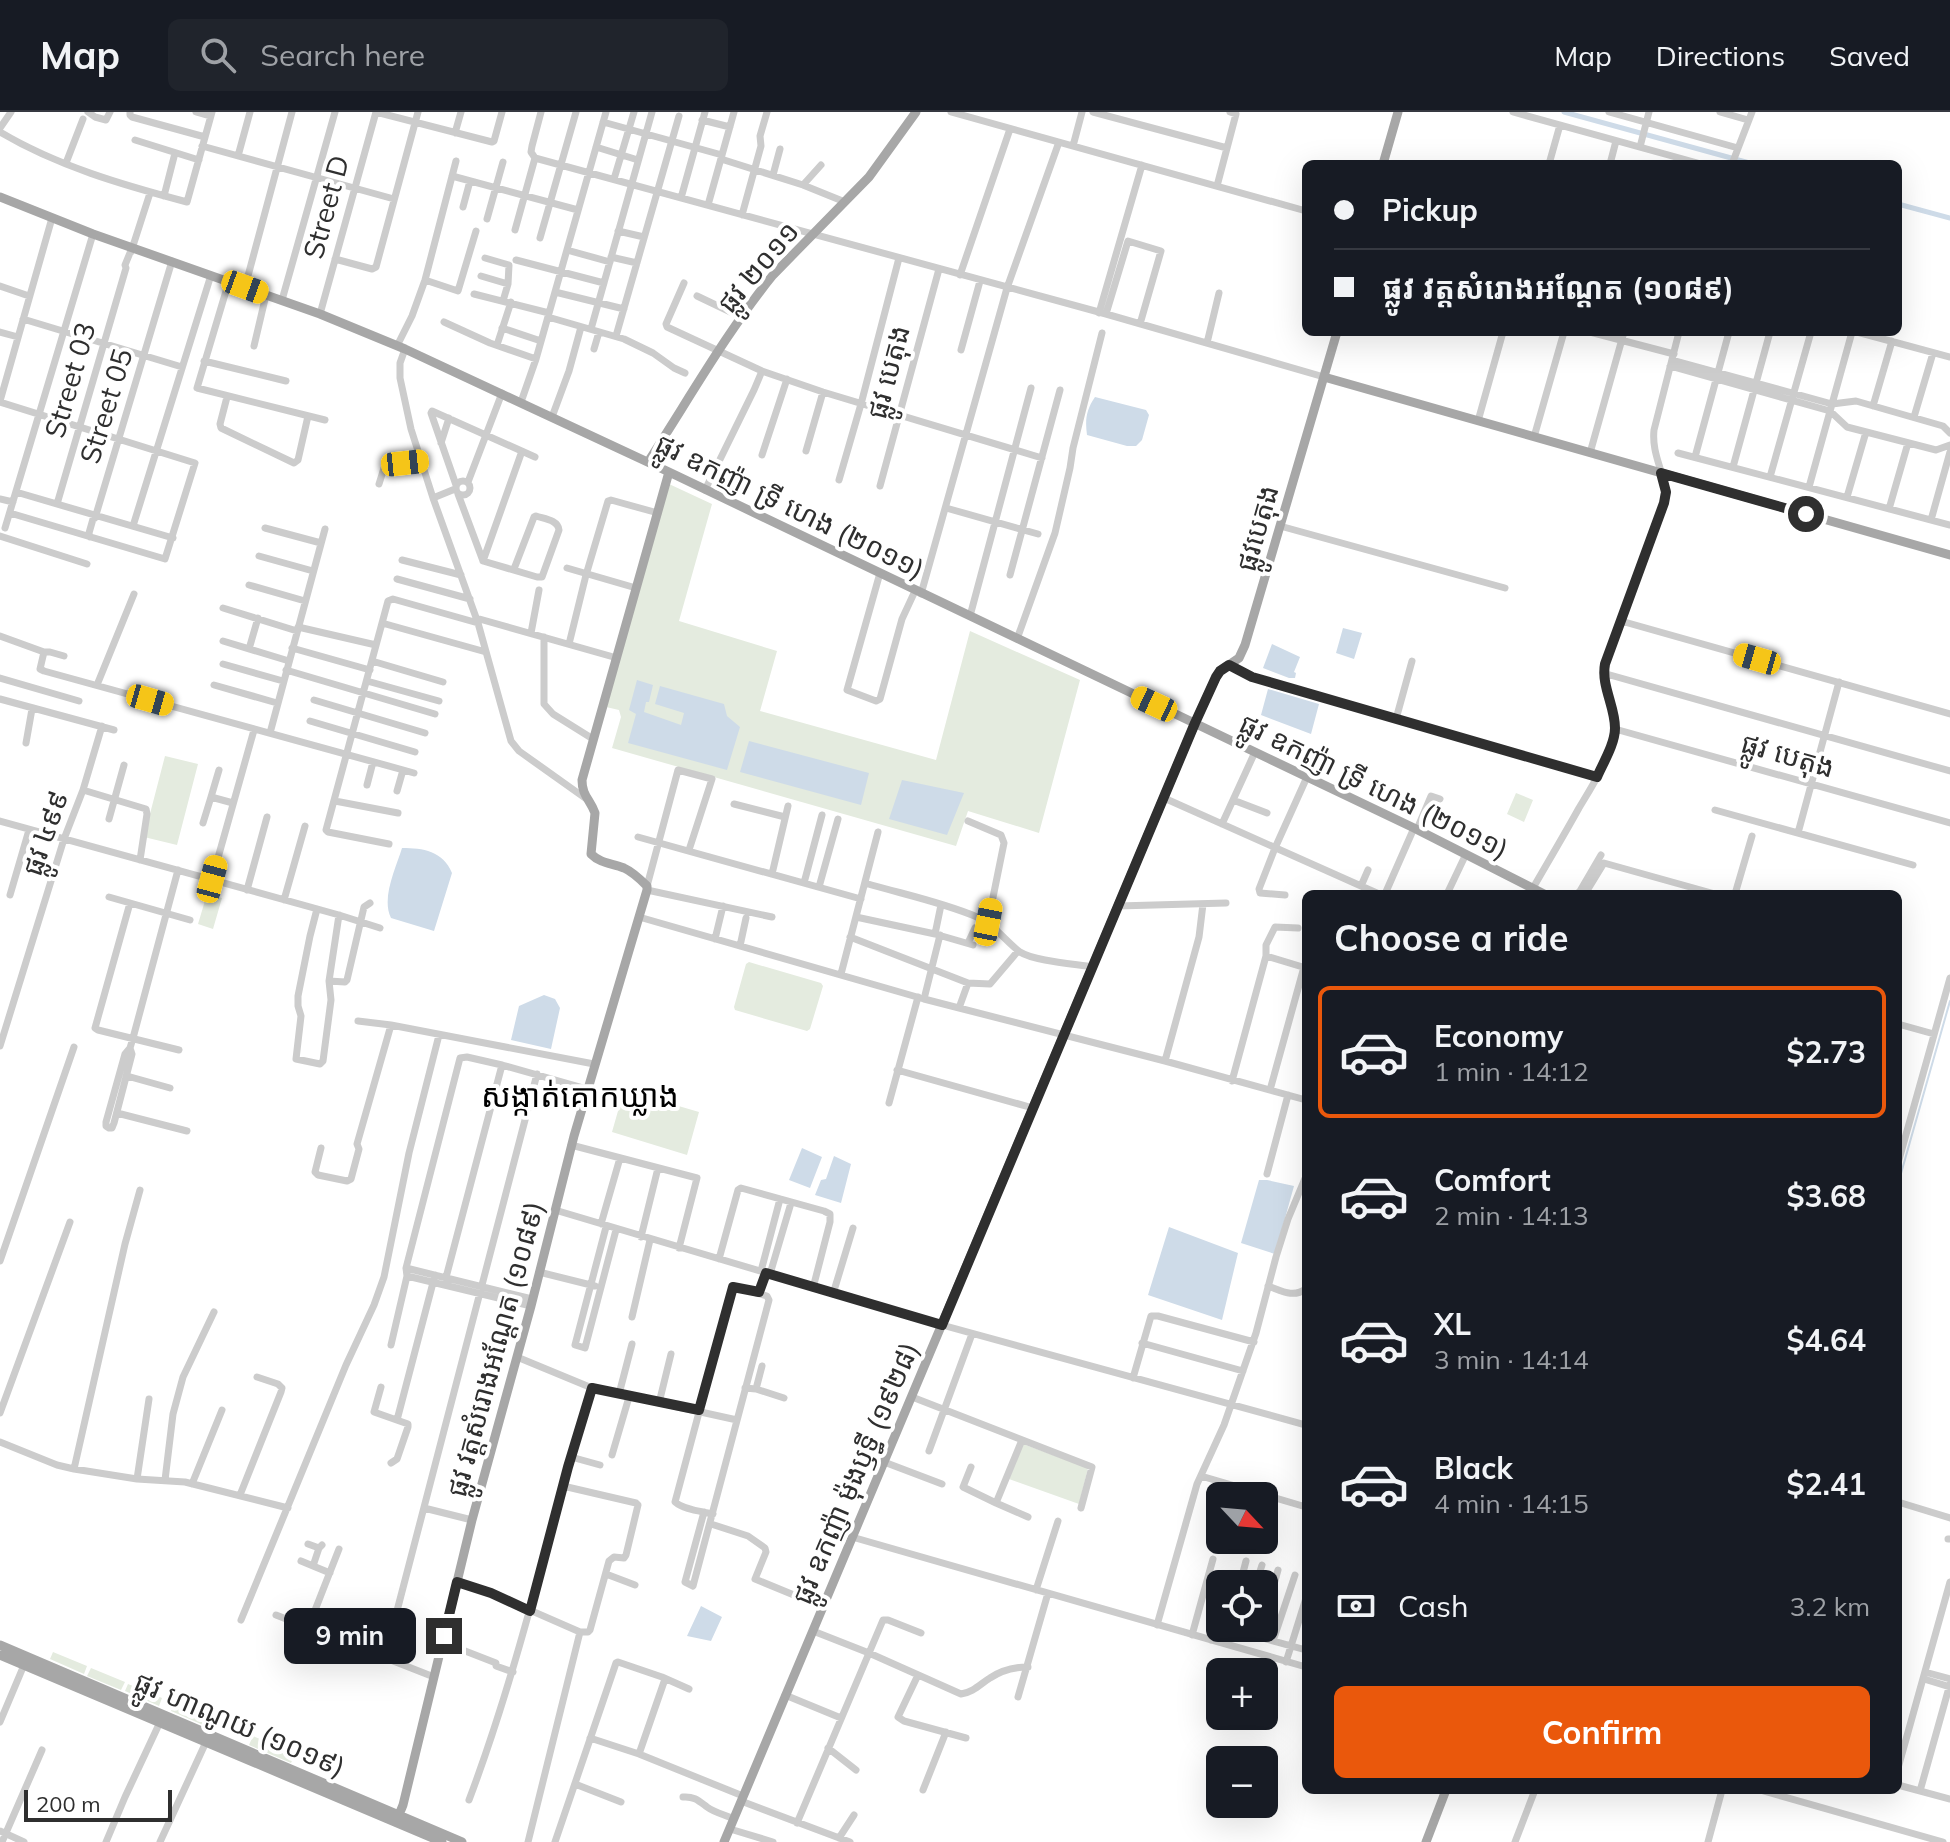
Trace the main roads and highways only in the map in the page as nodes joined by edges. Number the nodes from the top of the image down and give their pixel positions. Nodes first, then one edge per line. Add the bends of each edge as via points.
1 (916, 112) edge
2 (1398, 112) edge
3 (1384, 160) edge
4 (0, 197) edge
5 (1336, 336) edge
6 (1324, 377) junction
7 (648, 462) junction
8 (669, 472) junction
9 (1950, 555) edge
10 (1195, 723) junction
11 (1537, 890) edge
12 (0, 1645) edge
13 (0, 1655) edge
14 (161, 1719) junction
15 (1444, 1794) edge
16 (397, 1819) junction
17 (442, 1842) edge
18 (462, 1842) edge
19 (724, 1842) edge
20 (1426, 1842) edge

1 - 7 main road, ផ្លូវ ២០១១ via 876,168 773,275
2 - 3 main road
4 - 7 main road, ផ្លូវ ឧកញ៉ា ទ្រី ហេង (២០១១) via 401,347
5 - 6 main road, ផ្លូវបេតុង
6 - 9 main road
6 - 10 main road, ផ្លូវបេតុង via 1245,645 1239,658 1216,677
7 - 8 main road, ផ្លូវ ឧកញ៉ា ទ្រី ហេង (២០១១)
8 - 10 main road, ផ្លូវ ឧកញ៉ា ទ្រី ហេង (២០១១)
8 - 16 main road, ផ្លូវ វត្តសំរោងអណ្ដែត (១០៨៩) via 582,780 595,813 591,854 625,868 647,888 571,1145
10 - 11 main road, ផ្លូវ ឧកញ៉ា ទ្រី ហេង (២០១១)
10 - 19 main road, ផ្លូវ ឧកញ៉ា ម៉ុងឫទ្ធី (១៩២៨)
12 - 14 main road, ផ្លូវ ហាណូយ (១០១៩)
13 - 14 main road, ផ្លូវ ហាណូយ (១០១៩)
14 - 16 main road, ផ្លូវ ហាណូយ (១០១៩)
14 - 16 main road, ផ្លូវ ហាណូយ (១០១៩)
15 - 20 main road
16 - 17 main road, ផ្លូវ ហាណូយ (១០១៩)
16 - 18 main road, ផ្លូវ ហាណូយ (១០១៩)

